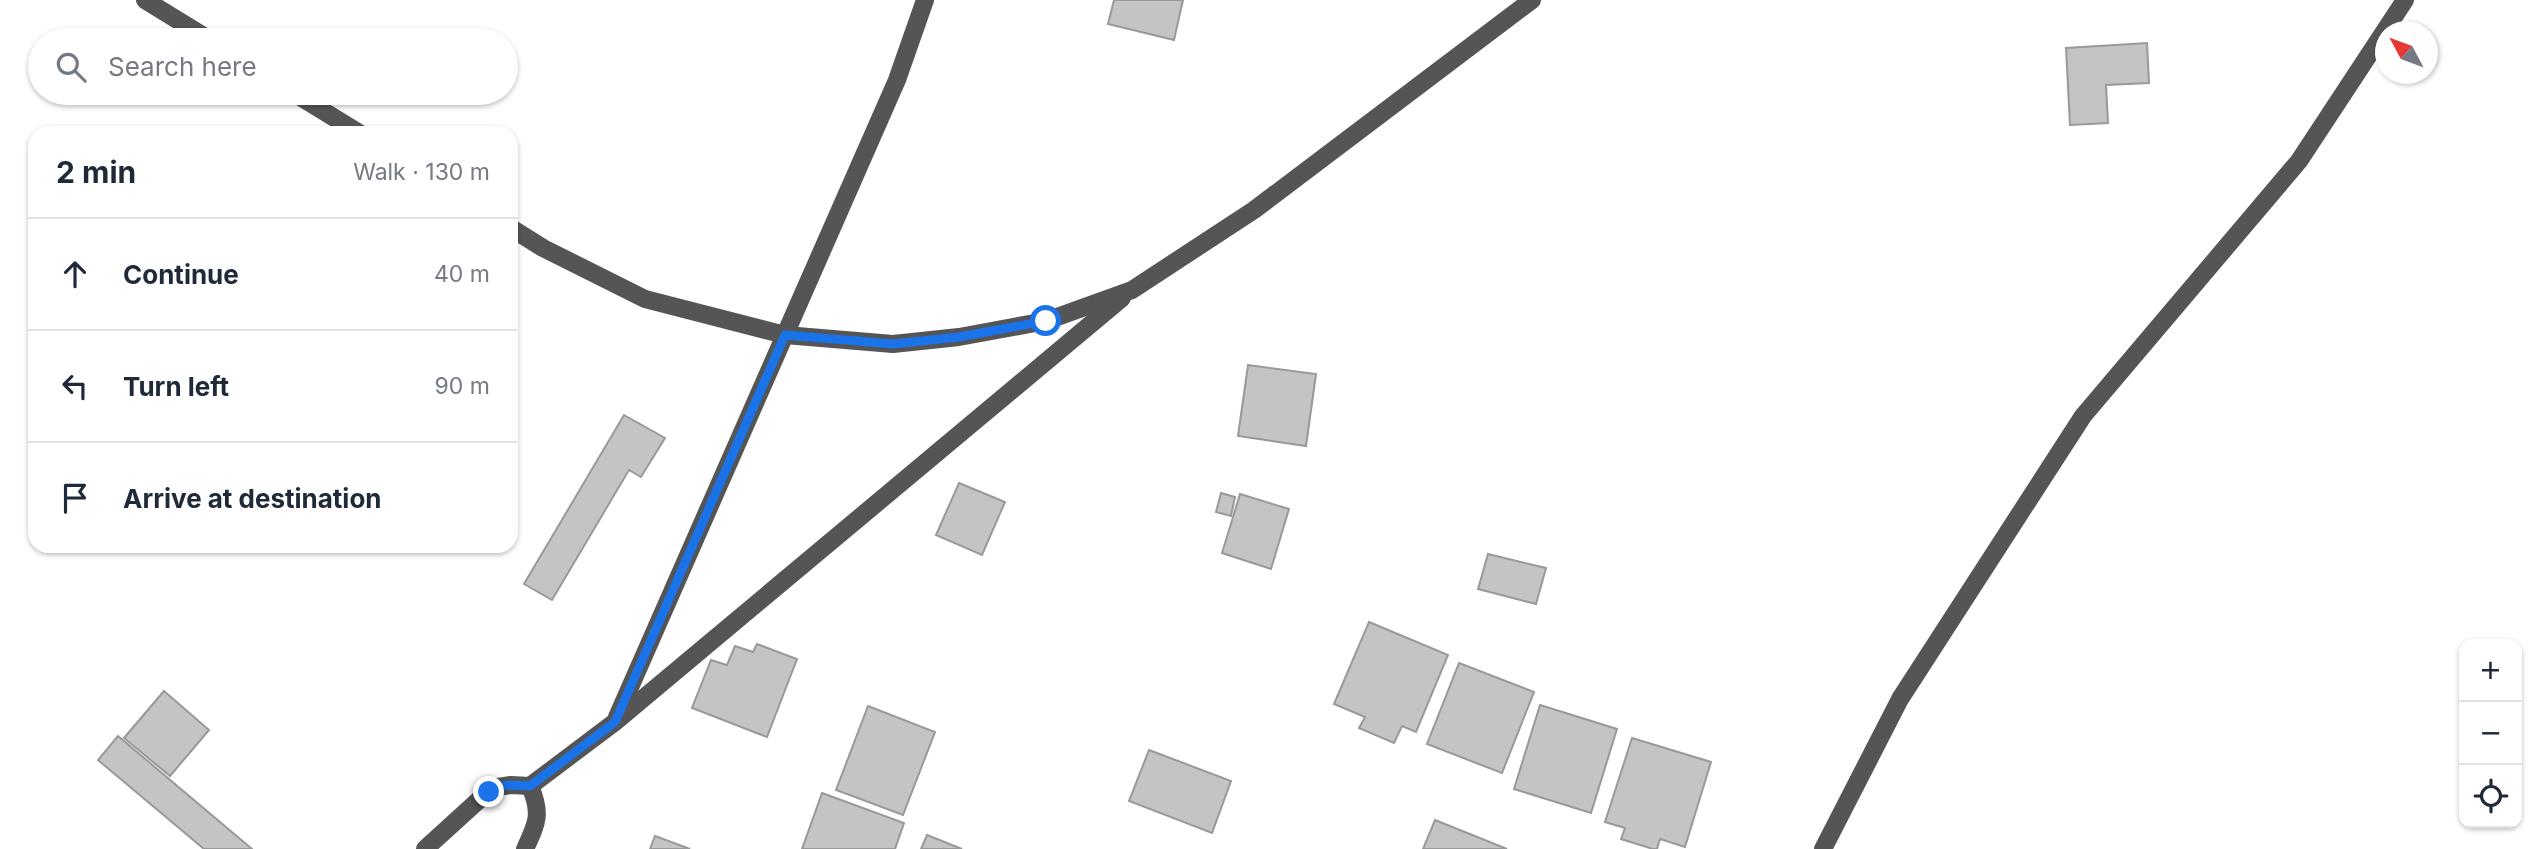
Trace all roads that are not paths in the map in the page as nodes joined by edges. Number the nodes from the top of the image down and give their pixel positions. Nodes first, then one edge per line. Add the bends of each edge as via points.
1 (145, 0) edge
2 (925, 0) edge
3 (1532, 0) edge
4 (2405, 0) edge
5 (190, 28) edge
6 (314, 105) edge
7 (348, 126) edge
8 (518, 232) edge
9 (1132, 290) junction
10 (785, 335) junction
11 (615, 722) junction
12 (530, 786) junction
13 (425, 849) edge
14 (525, 849) edge
15 (1823, 849) edge

1 - 5 street
2 - 10 street via 897,80
3 - 9 street via 1254,210
4 - 15 street via 2299,161 2083,416 1900,699
6 - 7 street
8 - 10 street via 645,299
9 - 10 street via 1046,321 959,337 893,344
9 - 11 street
10 - 11 street
11 - 12 street
12 - 13 street via 492,788
12 - 14 street via 538,805 537,824

